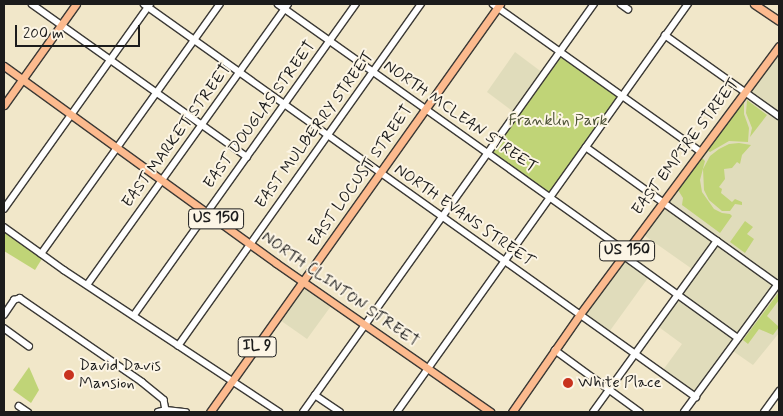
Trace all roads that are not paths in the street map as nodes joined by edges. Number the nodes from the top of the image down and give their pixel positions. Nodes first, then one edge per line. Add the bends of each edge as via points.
1 (32, 4) edge
2 (76, 4) edge
3 (220, 4) edge
4 (278, 4) edge
5 (356, 4) edge
6 (421, 4) edge
7 (594, 4) edge
8 (622, 4) edge
9 (688, 4) edge
10 (754, 4) edge
11 (148, 5) edge
12 (497, 5) edge
13 (286, 6) edge
14 (628, 8) dead end
15 (779, 21) edge
16 (61, 25) junction
17 (665, 35) junction
18 (194, 39) junction
19 (330, 41) junction
20 (779, 46) edge
21 (560, 52) junction
22 (110, 60) junction
23 (4, 66) edge
24 (240, 72) junction
25 (373, 72) junction
26 (22, 79) junction
27 (156, 92) junction
28 (745, 92) junction
29 (622, 96) junction
30 (284, 104) junction
31 (4, 105) edge
32 (425, 109) junction
33 (72, 114) junction
34 (779, 116) edge
35 (202, 124) junction
36 (328, 136) junction
37 (117, 147) junction
38 (586, 147) junction
39 (700, 152) junction
40 (488, 154) junction
41 (247, 157) junction
42 (380, 173) junction
43 (162, 180) junction
44 (550, 197) junction
45 (663, 201) junction
46 (4, 209) edge
47 (207, 212) junction
48 (442, 217) junction
49 (4, 227) edge
50 (717, 241) junction
51 (250, 244) junction
52 (624, 253) junction
53 (41, 254) junction
54 (504, 262) junction
55 (303, 282) junction
56 (87, 285) junction
57 (779, 285) edge
58 (677, 296) junction
59 (580, 314) junction
60 (134, 315) junction
61 (4, 316) edge
62 (366, 326) junction
63 (4, 328) edge
64 (738, 338) junction
65 (29, 346) dead end
66 (178, 346) junction
67 (554, 350) junction
68 (634, 354) junction
69 (428, 369) junction
70 (232, 382) junction
71 (609, 390) junction
72 (779, 391) edge
73 (316, 395) junction
74 (696, 397) junction
75 (19, 406) dead end
76 (166, 410) junction
77 (28, 412) edge
78 (158, 412) edge
79 (186, 412) edge
80 (210, 412) edge
81 (279, 412) edge
82 (303, 412) edge
83 (340, 412) edge
84 (397, 412) edge
85 (490, 412) edge
86 (512, 412) edge
87 (593, 412) edge
88 (640, 412) edge
89 (684, 412) edge
90 (764, 412) edge

1 - 16 street
2 - 16 main road
3 - 18 street
4 - 13 street, NORTH MCLEAN STREET
5 - 19 street, EAST DOUGLAS STREET
6 - 25 street, EAST MULBERRY STREET
7 - 21 street
8 - 14 street
9 - 17 street
10 - 15 main road
11 - 18 street, NORTH EVANS STREET
11 - 22 street
12 - 21 street
12 - 32 main road, EAST LOCUST STREET
13 - 19 street, NORTH MCLEAN STREET
13 - 24 street, EAST MARKET STREET
16 - 22 street
16 - 26 main road
17 - 28 street
17 - 29 street
18 - 24 street, NORTH EVANS STREET
18 - 27 street
19 - 25 street, NORTH MCLEAN STREET
19 - 30 street, EAST DOUGLAS STREET
20 - 28 main road, EAST EMPIRE STREET / US 150
21 - 29 street
21 - 40 street
22 - 27 street
22 - 33 street
23 - 26 main road, NORTH CLINTON STREET / US 150
24 - 30 street, NORTH EVANS STREET
24 - 35 street, EAST MARKET STREET
25 - 32 street, NORTH MCLEAN STREET
25 - 36 street, EAST MULBERRY STREET
26 - 31 main road
26 - 33 main road, NORTH CLINTON STREET / US 150
27 - 35 street
27 - 37 street
28 - 34 street
28 - 39 main road, EAST EMPIRE STREET / US 150
29 - 38 street
29 - 39 street
30 - 36 street, NORTH EVANS STREET
30 - 41 street, EAST DOUGLAS STREET
32 - 40 street, NORTH MCLEAN STREET
32 - 42 main road, EAST LOCUST STREET
33 - 37 main road, NORTH CLINTON STREET / US 150
33 - 46 street
35 - 41 street
35 - 43 street, EAST MARKET STREET
36 - 42 street, NORTH EVANS STREET
36 - 51 street, EAST MULBERRY STREET
37 - 43 main road, NORTH CLINTON STREET / US 150
37 - 53 street
38 - 44 street
38 - 45 street
39 - 45 main road, EAST EMPIRE STREET / US 150
40 - 44 street, NORTH MCLEAN STREET
40 - 48 street
41 - 47 street, EAST DOUGLAS STREET
42 - 48 street, NORTH EVANS STREET
42 - 55 main road, EAST LOCUST STREET
43 - 47 main road, NORTH CLINTON STREET / US 150
43 - 56 street, EAST MARKET STREET
44 - 52 street, NORTH MCLEAN STREET
44 - 54 street
45 - 50 street
45 - 52 main road, EAST EMPIRE STREET / US 150
47 - 51 main road, NORTH CLINTON STREET / US 150
47 - 60 street, EAST DOUGLAS STREET
48 - 54 street, NORTH EVANS STREET
48 - 62 street
49 - 53 street
50 - 57 street
50 - 58 street
51 - 55 main road, NORTH CLINTON STREET / US 150
51 - 66 street, EAST MULBERRY STREET
52 - 58 street, NORTH MCLEAN STREET
52 - 59 main road, EAST EMPIRE STREET / US 150
53 - 56 street
54 - 59 street, NORTH EVANS STREET
54 - 69 street
55 - 62 main road, NORTH CLINTON STREET / US 150
55 - 70 main road, EAST LOCUST STREET / IL 9
56 - 60 street
57 - 64 street
58 - 64 street, NORTH MCLEAN STREET
58 - 68 street
59 - 67 main road, EAST EMPIRE STREET / US 150
59 - 68 street, NORTH EVANS STREET
60 - 66 street
61 - 76 street via 18,298 142,382 164,400
62 - 69 main road, NORTH CLINTON STREET / US 150
62 - 73 street
63 - 65 street
64 - 74 street
66 - 70 street
67 - 71 street
67 - 86 main road, EAST EMPIRE STREET / US 150
68 - 71 street
68 - 74 street, NORTH EVANS STREET
69 - 84 street
69 - 85 main road, NORTH CLINTON STREET / US 150
70 - 80 main road, EAST LOCUST STREET / IL 9
70 - 81 street
71 - 87 street
71 - 88 street
72 - 90 street
73 - 82 street
73 - 83 street
74 - 89 street
75 - 77 street
76 - 78 street
76 - 79 street

